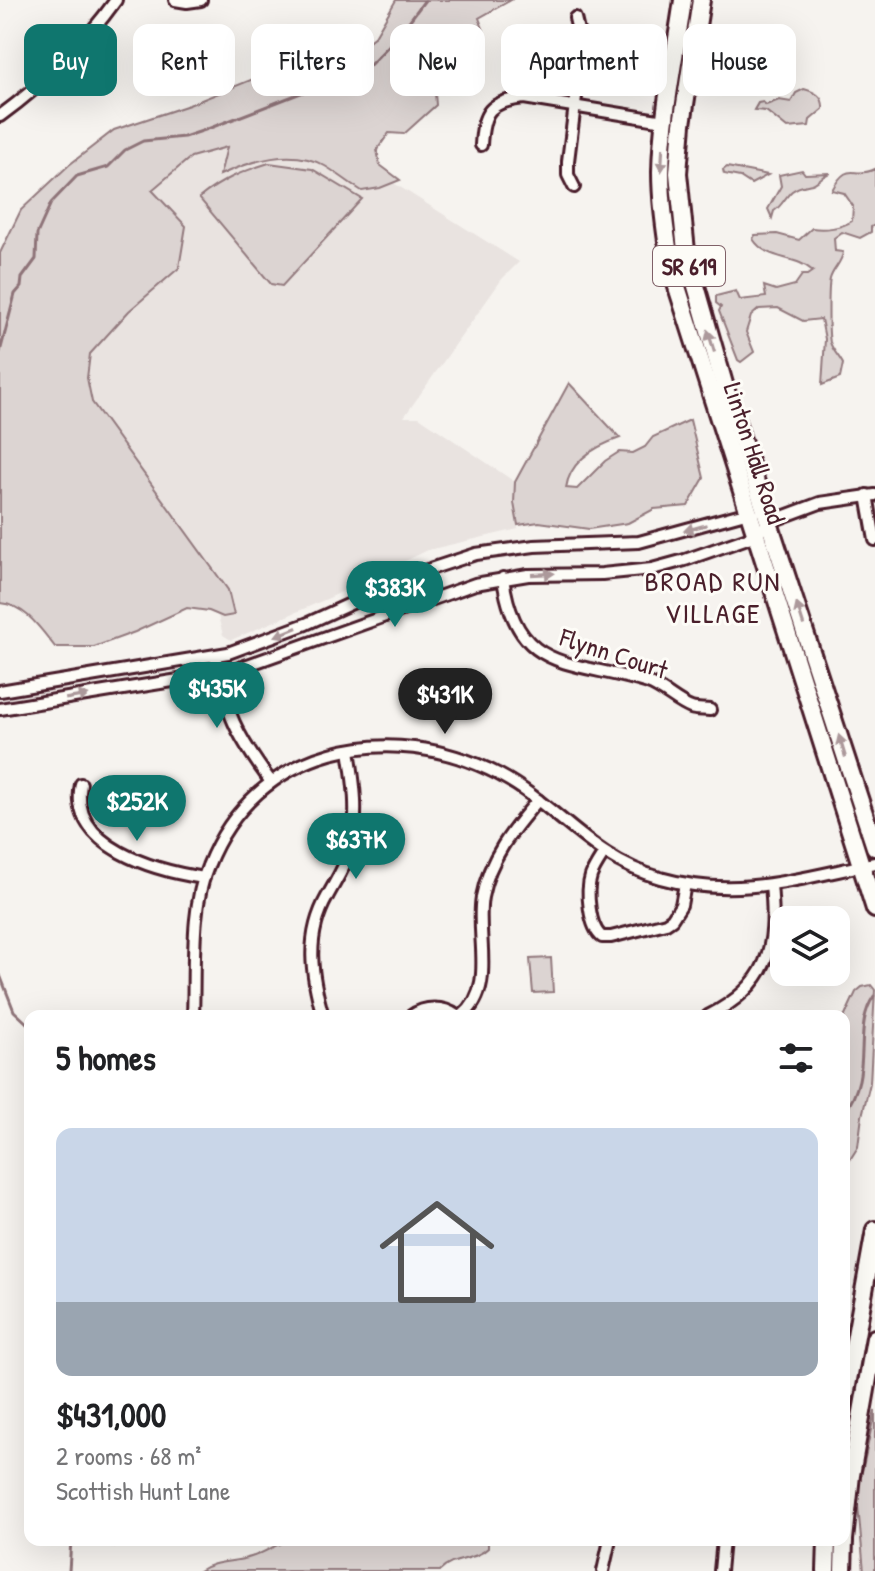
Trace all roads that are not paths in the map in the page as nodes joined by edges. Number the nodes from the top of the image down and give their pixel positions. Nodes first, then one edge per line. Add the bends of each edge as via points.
1 (116, 0) edge
2 (175, 0) edge
3 (201, 0) edge
4 (683, 0) edge
5 (701, 0) edge
6 (575, 18) dead end
7 (577, 107) junction
8 (0, 116) edge
9 (664, 121) junction
10 (481, 145) dead end
11 (574, 187) dead end
12 (871, 495) edge
13 (749, 512) junction
14 (769, 522) junction
15 (756, 535) junction
16 (875, 540) edge
17 (503, 578) junction
18 (215, 656) junction
19 (219, 674) junction
20 (0, 691) edge
21 (0, 709) edge
22 (710, 710) dead end
23 (349, 750) junction
24 (271, 782) junction
25 (81, 784) dead end
26 (538, 800) junction
27 (875, 847) edge
28 (604, 853) junction
29 (869, 864) edge
30 (204, 878) junction
31 (685, 884) junction
32 (771, 885) junction
33 (875, 909) edge
34 (193, 1010) edge
35 (321, 1010) edge
36 (425, 1010) edge
37 (445, 1010) edge
38 (467, 1010) edge
39 (717, 1010) edge
40 (875, 1230) edge
41 (875, 1338) edge
42 (850, 1369) edge
43 (850, 1484) edge
44 (609, 1546) edge
45 (722, 1546) edge
46 (827, 1546) edge
47 (844, 1546) edge
48 (603, 1571) edge
49 (720, 1571) edge
50 (826, 1571) edge
51 (843, 1571) edge

1 - 8 street via 63,64
2 - 3 street
4 - 9 main road, Linton Hall Road / SR 619
14 -> 5 main road, Linton Hall Road / SR 619 via 694,286 681,217 682,124
6 - 7 street via 582,48
7 - 9 street
7 - 10 street via 506,100 483,121
7 - 11 street via 568,161
9 -> 13 main road, Linton Hall Road / SR 619 via 662,199 672,271
12 - 14 street via 820,503
12 - 16 street
13 - 14 street
13 - 15 main road, Linton Hall Road / SR 619
13 -> 18 street via 639,542 476,554 418,573 252,646
14 - 15 street
27 -> 14 main road, Linton Hall Road / SR 619
17 -> 15 street via 640,571
15 - 29 main road, Linton Hall Road / SR 619
17 - 19 street via 451,591
17 - 22 street, Flynn Court via 510,616 539,651 563,663 650,684 692,708
18 - 19 street
18 - 20 street
21 -> 19 street
19 - 24 street via 235,729
23 - 24 street via 302,763
23 - 26 street via 402,747 439,752 500,775
23 - 35 street via 354,831 346,862 319,912 312,942
24 - 30 street via 228,826
25 - 30 street via 83,813 115,850 151,867
26 - 28 street
26 - 38 street via 514,828 487,880 480,918 482,983 476,1002
28 - 31 street via 634,869
28 - 31 street via 592,872 589,891 594,928 602,937 666,923 678,912
29 - 32 street
29 - 33 main road, Linton Hall Road / SR 619
30 - 34 street
31 - 32 street via 726,889
32 - 39 street via 774,933 765,964 748,989
36 - 37 street
40 - 42 main road
41 - 43 main road
44 - 48 street
45 - 49 street
46 - 50 main road
47 - 51 main road

